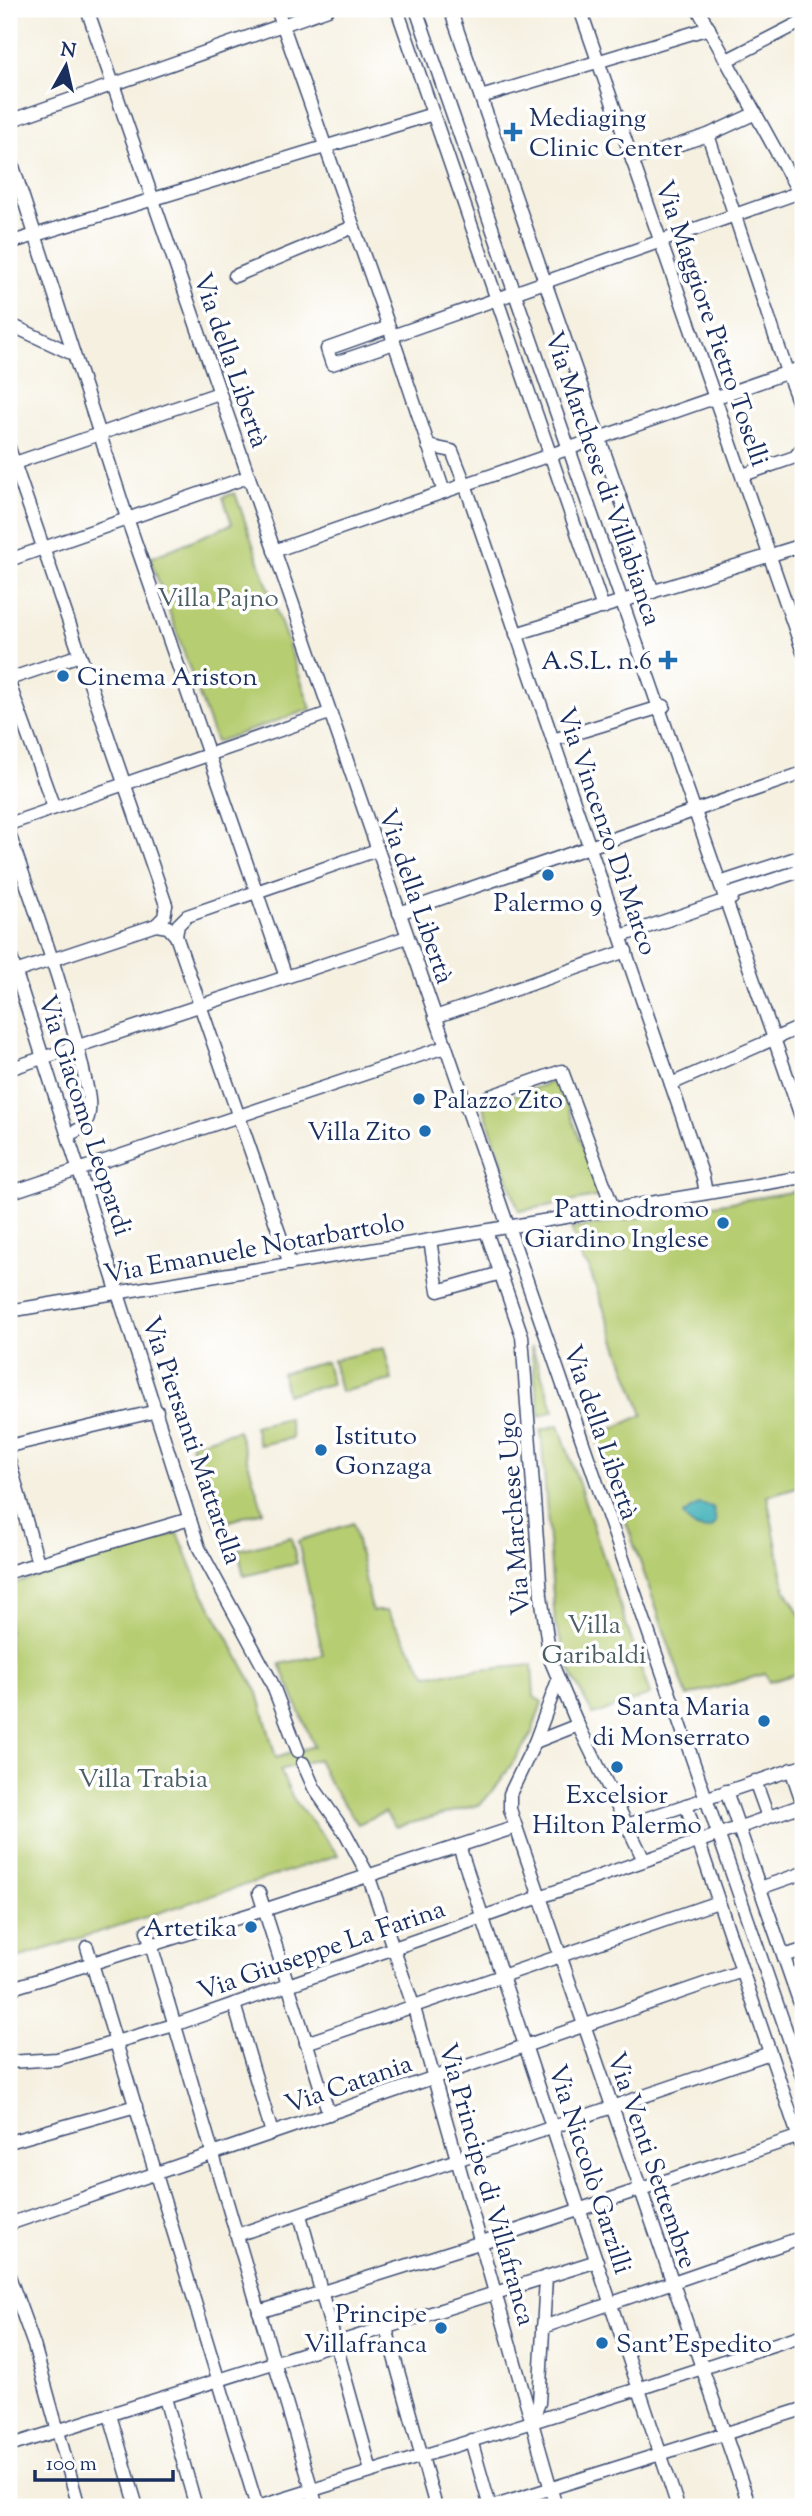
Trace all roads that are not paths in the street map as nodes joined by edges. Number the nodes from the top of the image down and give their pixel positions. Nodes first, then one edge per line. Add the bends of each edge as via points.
1 (87, 9) edge
2 (277, 9) edge
3 (328, 9) edge
4 (397, 9) edge
5 (416, 9) edge
6 (422, 9) edge
7 (450, 9) edge
8 (580, 9) edge
9 (698, 9) edge
10 (803, 21) edge
11 (282, 25) junction
12 (709, 28) junction
13 (727, 60) junction
14 (598, 61) junction
15 (113, 84) junction
16 (481, 97) junction
17 (756, 113) junction
18 (433, 114) junction
19 (9, 121) edge
20 (708, 135) junction
21 (325, 147) junction
22 (9, 154) edge
23 (632, 160) junction
24 (802, 195) edge
25 (152, 198) junction
26 (736, 215) junction
27 (353, 227) junction
28 (36, 235) junction
29 (660, 241) junction
30 (9, 243) edge
31 (235, 276) dead end
32 (545, 282) junction
33 (518, 291) junction
34 (498, 298) junction
35 (9, 324) edge
36 (391, 335) junction
37 (74, 354) junction
38 (803, 367) edge
39 (787, 372) junction
40 (219, 393) junction
41 (715, 399) junction
42 (803, 415) edge
43 (101, 433) junction
44 (599, 439) junction
45 (428, 446) junction
46 (9, 447) edge
47 (803, 447) edge
48 (572, 448) junction
49 (552, 455) junction
50 (12, 464) edge
51 (743, 475) junction
52 (248, 477) junction
53 (465, 484) junction
54 (443, 492) junction
55 (128, 520) junction
56 (803, 545) edge
57 (44, 548) junction
58 (274, 551) junction
59 (770, 557) junction
60 (9, 560) edge
61 (653, 592) junction
62 (625, 601) junction
63 (603, 608) junction
64 (516, 634) junction
65 (803, 652) edge
66 (80, 654) junction
67 (9, 681) edge
68 (662, 706) junction
69 (329, 713) junction
70 (553, 740) junction
71 (210, 754) junction
72 (803, 773) edge
73 (125, 784) junction
74 (54, 808) junction
75 (698, 809) junction
76 (9, 824) edge
77 (9, 832) edge
78 (590, 847) junction
79 (377, 850) junction
80 (726, 881) junction
81 (258, 892) junction
82 (730, 897) junction
83 (166, 905) junction
84 (399, 913) junction
85 (187, 916) junction
86 (156, 925) junction
87 (176, 936) junction
88 (621, 936) junction
89 (407, 937) junction
90 (9, 951) edge
91 (626, 951) junction
92 (51, 960) junction
93 (12, 973) edge
94 (286, 977) junction
95 (201, 1006) junction
96 (435, 1017) junction
97 (803, 1026) edge
98 (778, 1037) junction
99 (78, 1047) junction
100 (445, 1047) junction
101 (44, 1058) junction
102 (9, 1069) edge
103 (671, 1084) junction
104 (803, 1099) edge
105 (465, 1105) junction
106 (239, 1115) junction
107 (803, 1122) edge
108 (69, 1134) junction
109 (80, 1169) junction
110 (803, 1177) edge
111 (9, 1193) edge
112 (706, 1193) junction
113 (612, 1208) junction
114 (507, 1227) junction
115 (486, 1231) junction
116 (430, 1240) junction
117 (290, 1264) junction
118 (501, 1273) junction
119 (119, 1293) junction
120 (9, 1311) edge
121 (157, 1412) junction
122 (9, 1446) edge
123 (9, 1460) edge
124 (190, 1518) junction
125 (38, 1563) junction
126 (9, 1572) edge
127 (558, 1680) junction
128 (578, 1725) junction
129 (535, 1742) junction
130 (797, 1768) edge
131 (755, 1782) junction
132 (726, 1791) junction
133 (706, 1798) junction
134 (686, 1805) junction
135 (803, 1805) edge
136 (768, 1817) junction
137 (627, 1825) junction
138 (516, 1827) junction
139 (739, 1827) junction
140 (719, 1834) junction
141 (697, 1842) junction
142 (459, 1846) junction
143 (644, 1860) junction
144 (803, 1873) edge
145 (368, 1875) junction
146 (760, 1888) junction
147 (259, 1893) dead end
148 (539, 1897) junction
149 (718, 1902) junction
150 (264, 1910) junction
151 (482, 1917) junction
152 (147, 1931) dead end
153 (152, 1945) junction
154 (87, 1947) dead end
155 (393, 1948) junction
156 (803, 1950) edge
157 (784, 1956) junction
158 (559, 1958) junction
159 (92, 1964) junction
160 (742, 1972) junction
161 (502, 1977) junction
162 (288, 1985) junction
163 (9, 1989) edge
164 (234, 2004) junction
165 (414, 2008) junction
166 (803, 2012) edge
167 (174, 2025) junction
168 (583, 2026) junction
169 (116, 2043) junction
170 (306, 2043) junction
171 (526, 2046) junction
172 (770, 2053) junction
173 (9, 2062) edge
174 (434, 2077) junction
175 (803, 2079) edge
176 (136, 2106) junction
177 (611, 2107) junction
178 (328, 2114) junction
179 (552, 2126) junction
180 (272, 2133) junction
181 (801, 2136) edge
182 (9, 2141) edge
183 (803, 2150) edge
184 (213, 2153) junction
185 (458, 2158) junction
186 (156, 2173) junction
187 (640, 2190) junction
188 (580, 2210) junction
189 (300, 2214) junction
190 (9, 2224) edge
191 (237, 2235) junction
192 (803, 2237) edge
193 (482, 2242) junction
194 (597, 2261) junction
195 (9, 2276) edge
196 (546, 2277) junction
197 (672, 2283) junction
198 (322, 2292) junction
199 (496, 2294) junction
200 (612, 2304) junction
201 (13, 2307) edge
202 (259, 2312) junction
203 (543, 2327) junction
204 (386, 2328) junction
205 (803, 2335) edge
206 (336, 2343) junction
207 (274, 2364) junction
208 (701, 2367) junction
209 (219, 2381) junction
210 (638, 2389) junction
211 (165, 2398) junction
212 (803, 2409) edge
213 (110, 2415) junction
214 (532, 2421) junction
215 (58, 2431) junction
216 (725, 2435) junction
217 (471, 2440) junction
218 (9, 2446) edge
219 (423, 2455) junction
220 (660, 2456) junction
221 (371, 2471) junction
222 (551, 2489) junction
223 (311, 2490) junction
224 (79, 2507) edge
225 (137, 2507) edge
226 (197, 2507) edge
227 (257, 2507) edge
228 (317, 2507) edge
229 (436, 2507) edge
230 (491, 2507) edge
231 (556, 2507) edge
232 (678, 2507) edge
233 (750, 2507) edge

1 - 15 street, Via della Libertà
2 - 11 street
3 - 11 street
4 - 18 street, Via Marchese di Villabianca
5 - 33 street, Via Marchese di Villabianca
6 - 33 street, Via Marchese di Villabianca
7 - 16 street, Via Marchese di Villabianca
8 - 14 street, Via Maggiore Pietro Toselli
9 - 12 street
10 - 13 street
11 - 15 street
11 - 21 street
12 - 13 street
12 - 14 street
13 - 17 street
14 - 16 street
14 - 23 street, Via Maggiore Pietro Toselli
15 - 19 street
15 - 25 street, Via della Libertà
16 - 32 street, Via Marchese di Villabianca
17 - 20 street
17 - 24 street
18 - 21 street
18 - 34 street, Via Marchese di Villabianca
20 - 23 street
20 - 26 street
21 - 25 street
21 - 27 street
22 - 28 street
23 - 29 street, Via Maggiore Pietro Toselli
24 - 26 street
25 - 28 street
25 - 40 street, Via della Libertà
26 - 29 street
26 - 39 street
27 - 31 street
27 - 36 street
28 - 30 street
28 - 37 street
29 - 32 street
29 - 41 street, Via Maggiore Pietro Toselli
32 - 33 street
32 - 44 street, Via Marchese di Villabianca
33 - 34 street
33 - 48 street, Via Marchese di Villabianca
34 - 36 street
34 - 49 street, Via Marchese di Villabianca
35 - 37 street
36 - 45 street
37 - 43 street
38 - 39 street
39 - 41 street
39 - 42 street
40 - 43 street
40 - 52 street, Via della Libertà
41 - 44 street
41 - 51 street, Via Maggiore Pietro Toselli
43 - 50 street
43 - 55 street
44 - 48 street
44 - 61 street, Via Marchese di Villabianca
45 - 53 street, Via Vincenzo Di Marco via 452,451
45 - 54 street
46 - 50 street
47 - 51 street via 795,457
48 - 49 street
48 - 62 street, Via Marchese di Villabianca
49 - 53 street
49 - 63 street, Via Marchese di Villabianca
50 - 57 street
51 - 59 street, Via Maggiore Pietro Toselli
52 - 55 street
52 - 58 street, Via della Libertà
53 - 54 street
53 - 64 street, Via Vincenzo Di Marco
54 - 58 street
55 - 57 street
55 - 71 street
56 - 59 street
57 - 60 street
57 - 66 street
58 - 69 street, Via della Libertà
59 - 61 street
59 - 65 street, Via Maggiore Pietro Toselli
61 - 62 street
62 - 63 street
62 - 68 street, Via Marchese di Villabianca
63 - 64 street
64 - 70 street, Via Vincenzo Di Marco
66 - 67 street
66 - 73 street
67 - 74 street
68 - 70 street
68 - 75 street, Via Marchese di Villabianca
69 - 71 street
69 - 79 street, Via della Libertà
70 - 78 street, Via Vincenzo Di Marco
71 - 73 street
71 - 81 street
72 - 75 street
73 - 74 street
73 - 83 street
74 - 76 street
75 - 78 street
75 - 80 street, Via Marchese di Villabianca
75 - 82 street, Via Marchese di Villabianca
77 - 92 street
78 - 84 street
78 - 88 street, Via Vincenzo Di Marco
79 - 81 street
79 - 84 street, Via della Libertà
80 - 82 street, Via Marchese di Villabianca
80 - 82 street via 796,858 800,861 797,872
81 - 85 street
81 - 94 street
82 - 88 street
82 - 98 street, Via Marchese di Villabianca
83 - 85 street
83 - 86 street via 164,917
84 - 89 street, Via della Libertà
85 - 87 street via 178,925
86 - 87 street
86 - 92 street
87 - 95 street
88 - 91 street, Via Vincenzo Di Marco
89 - 94 street
89 - 96 street, Via della Libertà
90 - 93 street, Via Giacomo Leopardi
91 - 96 street
91 - 103 street, Via Vincenzo Di Marco
92 - 93 street
92 - 99 street
93 - 101 street, Via Giacomo Leopardi
94 - 95 street
95 - 99 street
95 - 106 street
96 - 100 street, Via della Libertà
97 - 98 street
98 - 103 street
98 - 104 street, Via Marchese di Villabianca
98 - 107 street, Via Marchese di Villabianca
99 - 101 street
99 - 108 street via 89,1115 79,1130
100 - 105 street, Via della Libertà
100 - 106 street
101 - 102 street
101 - 108 street, Via Giacomo Leopardi
103 - 112 street, Via Vincenzo Di Marco
105 - 113 street via 562,1072
105 - 114 street, Via della Libertà
106 - 109 street
106 - 117 street
108 - 109 street, Via Giacomo Leopardi
109 - 111 street
109 - 119 street, Via Giacomo Leopardi
110 - 112 street, Via Emanuele Notarbartolo
112 - 113 street, Via Emanuele Notarbartolo
113 - 114 street, Via Emanuele Notarbartolo
114 - 115 street, Via Emanuele Notarbartolo
114 - 133 street, Via della Libertà
115 - 116 street, Via Emanuele Notarbartolo
115 - 118 street, Via Marchese Ugo
116 - 117 street, Via Emanuele Notarbartolo
116 - 118 street via 438,1291
117 - 119 street, Via Emanuele Notarbartolo
118 - 127 street, Via Marchese Ugo via 522,1336 542,1608
119 - 120 street, Via Emanuele Notarbartolo
119 - 121 street, Via Piersanti Mattarella
121 - 122 street
121 - 124 street, Via Piersanti Mattarella
123 - 125 street
124 - 125 street
124 - 145 street, Via Piersanti Mattarella via 209,1569 279,1698 314,1788
125 - 126 street
127 - 128 street, Via Marchese Ugo
127 - 129 street, Via Venti Settembre
128 - 129 street
128 - 137 street, Via Marchese Ugo
129 - 138 street, Via Venti Settembre via 510,1794
130 - 131 street
130 - 135 street
131 - 132 street
131 - 136 street
132 - 133 street
132 - 139 street
133 - 134 street
133 - 140 street, Via della Libertà
134 - 137 street
134 - 141 street
135 - 136 street, Via Giuseppe La Farina
136 - 139 street, Via Giuseppe La Farina
137 - 143 street, Via Marchese Ugo
138 - 142 street
138 - 148 street, Via Venti Settembre
139 - 140 street, Via Giuseppe La Farina
139 - 146 street
140 - 141 street, Via Giuseppe La Farina
140 - 175 street, Via della Libertà
141 - 143 street, Via Giuseppe La Farina
141 - 149 street
142 - 145 street
142 - 151 street, Via Niccolò Garzilli
143 - 148 street, Via Giuseppe La Farina
144 - 146 street
145 - 150 street
145 - 155 street, Via Principe di Villafranca
146 - 157 street
147 - 150 street
148 - 151 street, Via Giuseppe La Farina
148 - 158 street, Via Venti Settembre
149 - 158 street
149 - 160 street
150 - 153 street
150 - 162 street
151 - 155 street, Via Giuseppe La Farina
151 - 161 street, Via Niccolò Garzilli
152 - 153 street
153 - 159 street
153 - 167 street
154 - 159 street
155 - 162 street, Via Giuseppe La Farina
155 - 165 street, Via Principe di Villafranca
156 - 157 street
157 - 166 street
158 - 161 street
158 - 168 street, Via Venti Settembre
159 - 163 street
159 - 169 street
160 - 168 street, Via Catania
160 - 172 street
161 - 165 street
161 - 171 street, Via Niccolò Garzilli
162 - 164 street, Via Giuseppe La Farina
162 - 170 street
164 - 167 street, Via Giuseppe La Farina
164 - 180 street
165 - 170 street
165 - 174 street, Via Principe di Villafranca
167 - 169 street, Via Giuseppe La Farina
167 - 184 street
168 - 171 street, Via Catania
168 - 177 street, Via Venti Settembre
169 - 173 street, Via Giuseppe La Farina via 57,2059
169 - 176 street
170 - 178 street
171 - 174 street, Via Catania
171 - 179 street, Via Niccolò Garzilli
172 - 177 street
172 - 181 street
174 - 178 street, Via Catania
174 - 185 street, Via Principe di Villafranca
176 - 182 street
176 - 186 street
177 - 179 street
177 - 187 street, Via Venti Settembre
178 - 180 street, Via Catania
179 - 185 street
179 - 188 street, Via Niccolò Garzilli
180 - 184 street, Via Catania
181 - 183 street
181 - 187 street
184 - 186 street, Via Catania
184 - 191 street
185 - 189 street
185 - 193 street, Via Principe di Villafranca
186 - 190 street, Via Catania
186 - 209 street
187 - 188 street
187 - 197 street, Via Venti Settembre
188 - 193 street
188 - 194 street, Via Niccolò Garzilli
189 - 191 street
189 - 198 street
191 - 202 street
192 - 197 street
193 - 198 street
193 - 199 street, Via Principe di Villafranca
194 - 196 street
194 - 200 street, Via Niccolò Garzilli
195 - 201 street
196 - 199 street
196 - 203 street
197 - 200 street
197 - 208 street, Via Venti Settembre
198 - 202 street
198 - 206 street
199 - 204 street
199 - 214 street, Via Principe di Villafranca
200 - 203 street
200 - 210 street, Via Niccolò Garzilli
201 - 215 street via 34,2345
202 - 207 street
203 - 214 street via 538,2403
204 - 206 street
204 - 219 street
205 - 208 street
206 - 207 street
206 - 221 street
207 - 209 street
207 - 223 street
208 - 210 street
208 - 216 street, Via Venti Settembre
209 - 211 street
209 - 227 street
210 - 214 street
210 - 220 street, Via Niccolò Garzilli
211 - 213 street
211 - 226 street
212 - 216 street
213 - 215 street
213 - 225 street
214 - 217 street
214 - 222 street, Via Principe di Villafranca
215 - 218 street
215 - 224 street
216 - 220 street
216 - 233 street, Via Venti Settembre
217 - 219 street
217 - 230 street
219 - 221 street
219 - 229 street
220 - 222 street
220 - 232 street, Via Niccolò Garzilli
221 - 223 street
222 - 230 street
222 - 231 street, Via Principe di Villafranca
223 - 227 street
223 - 228 street

